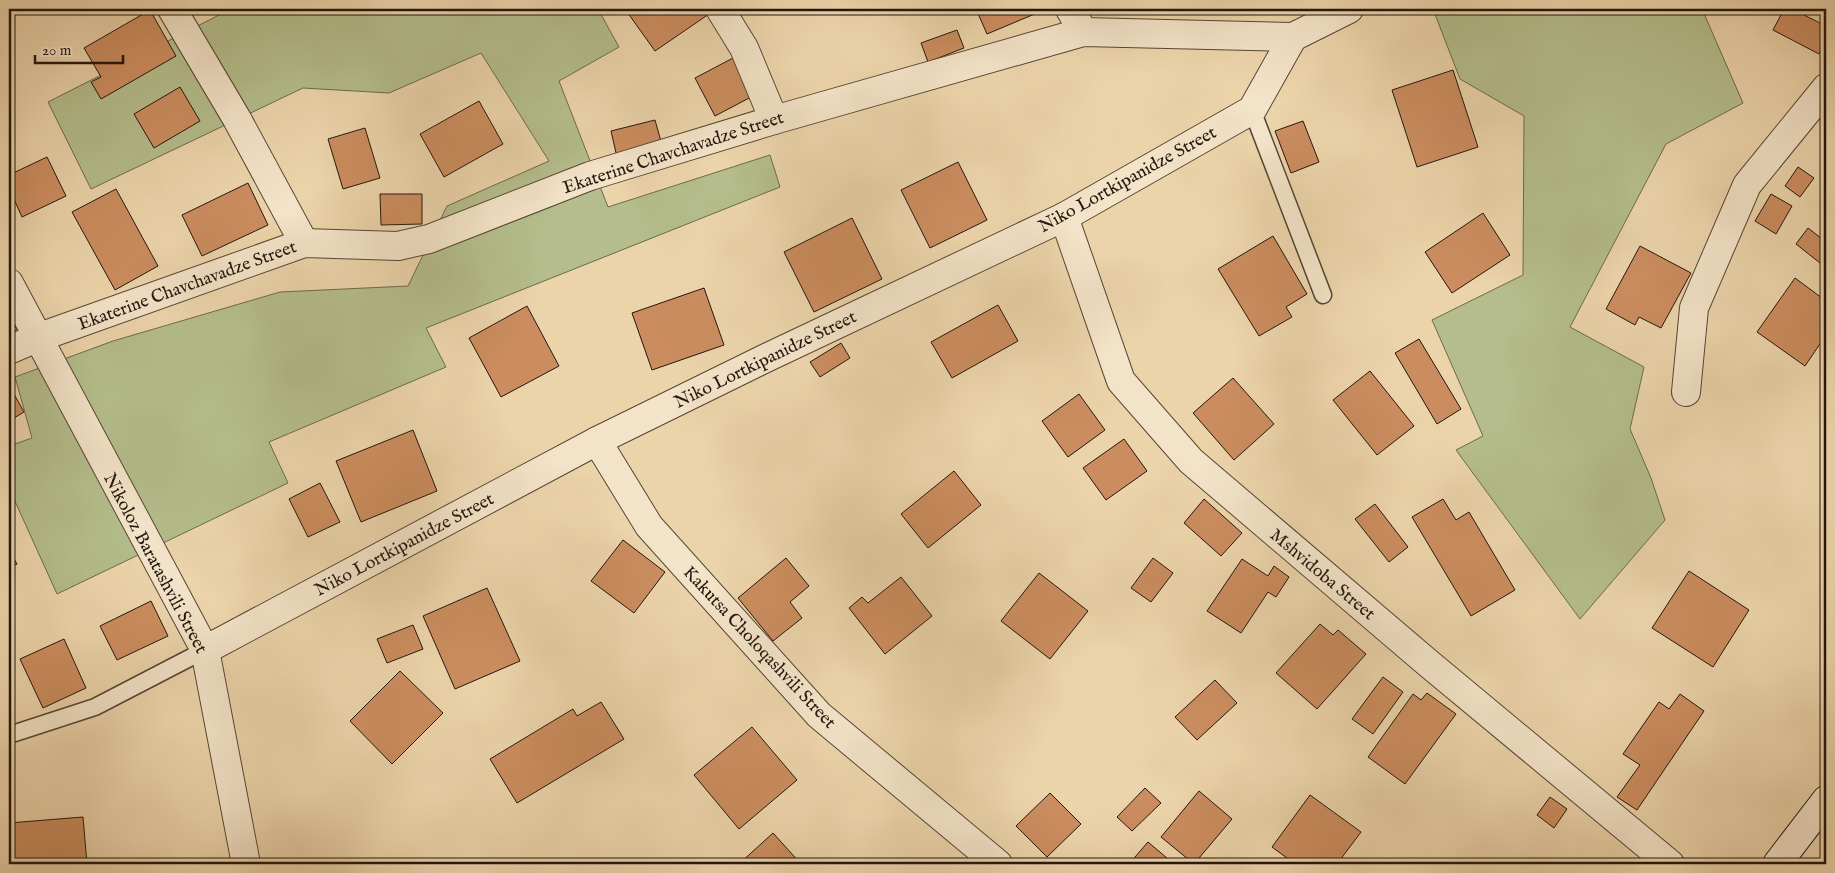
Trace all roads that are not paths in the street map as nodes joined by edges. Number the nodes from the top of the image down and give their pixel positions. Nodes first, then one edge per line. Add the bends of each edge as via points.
1 (172, 9) edge
2 (720, 9) edge
3 (1349, 9) edge
4 (1077, 20) edge
5 (1292, 37) junction
6 (1826, 88) edge
7 (1252, 110) junction
8 (774, 120) junction
9 (1064, 217) junction
10 (304, 243) junction
11 (9, 283) edge
12 (1323, 295) dead end
13 (37, 338) junction
14 (9, 350) edge
15 (1686, 392) dead end
16 (597, 441) junction
17 (205, 650) junction
18 (9, 735) edge
19 (1826, 800) edge
20 (246, 864) edge
21 (998, 864) edge
22 (1670, 864) edge
23 (1777, 864) edge

1 - 10 street via 238,119
2 - 8 street via 744,48
3 - 5 street, Ekaterine Chavchavadze Street
4 - 5 street, Ekaterine Chavchavadze Street
4 - 8 street, Ekaterine Chavchavadze Street
5 - 7 street
6 - 15 street via 1746,185 1694,308
7 - 9 street, Niko Lortkipanidze Street
7 - 12 lane
8 - 10 street, Ekaterine Chavchavadze Street via 590,176 429,239 398,246
9 - 16 street, Niko Lortkipanidze Street
9 - 22 street, Mshvidoba Street via 1121,381 1191,461
10 - 13 street, Ekaterine Chavchavadze Street
11 - 13 street, Nikoloz Baratashvili Street
13 - 14 street, Ekaterine Chavchavadze Street
13 - 17 street, Nikoloz Baratashvili Street
16 - 17 street, Niko Lortkipanidze Street
16 - 21 street, Kakutsa Choloqashvili Street via 649,526 819,715
17 - 18 lane via 95,707
17 - 20 street, Nikoloz Baratashvili Street
19 - 23 street

